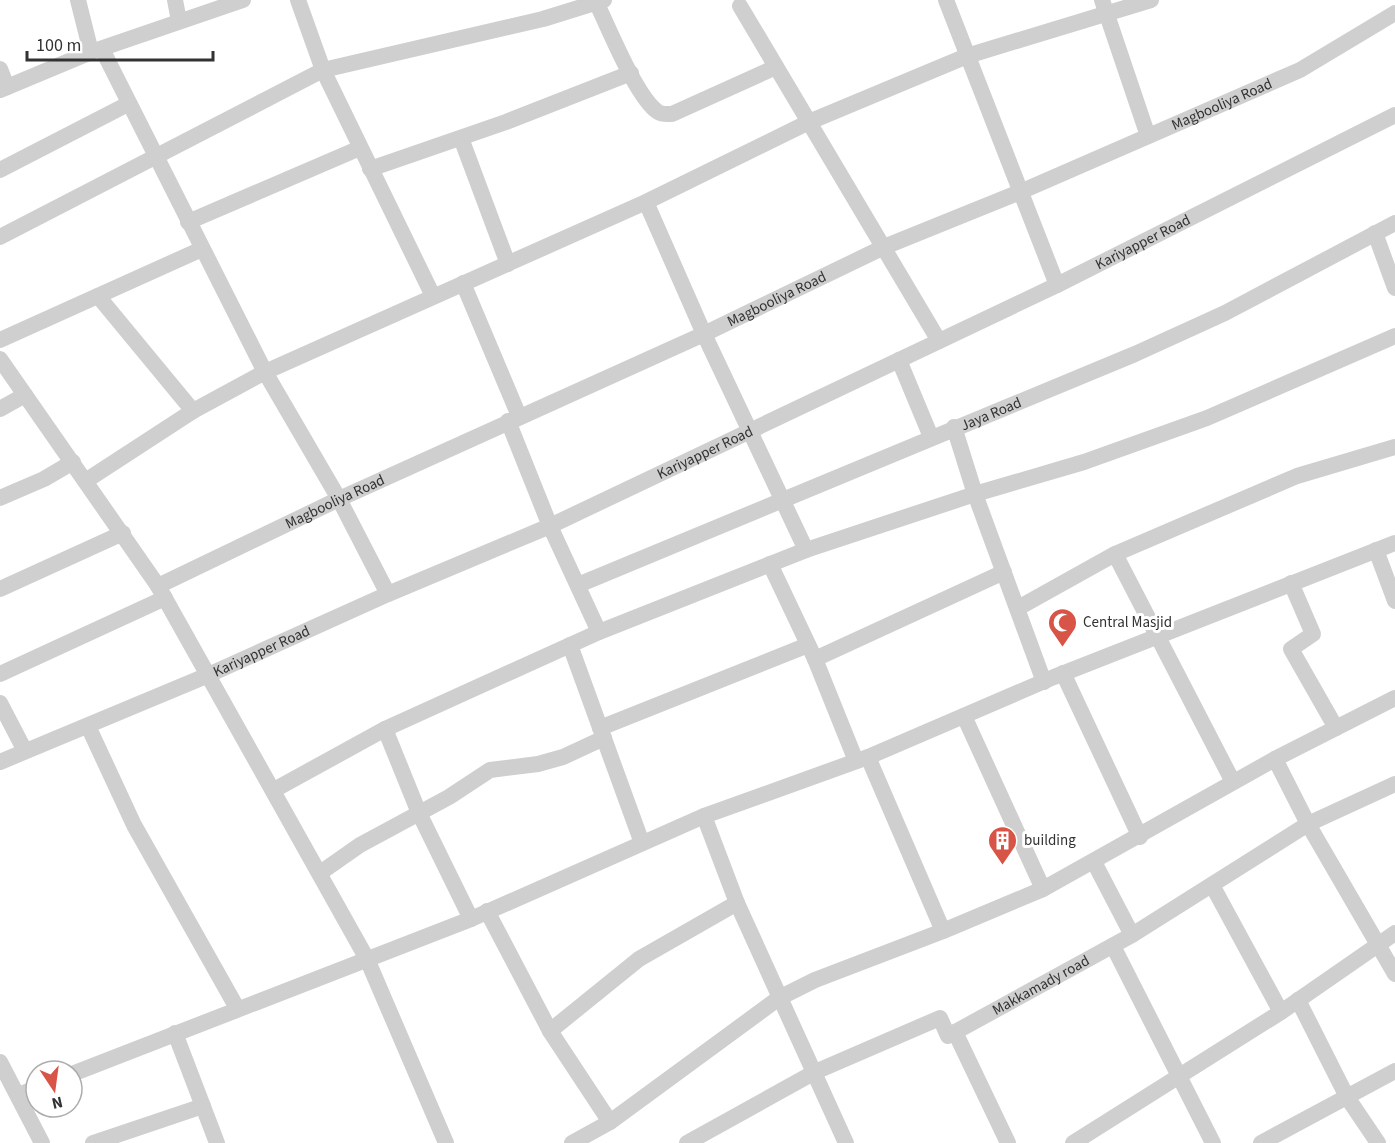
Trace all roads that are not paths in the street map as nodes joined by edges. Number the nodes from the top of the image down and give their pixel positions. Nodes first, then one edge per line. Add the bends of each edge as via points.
1 (78, 0) edge
2 (175, 0) edge
3 (243, 0) edge
4 (298, 0) edge
5 (946, 0) edge
6 (1151, 0) edge
7 (600, 1) edge
8 (744, 2) edge
9 (1106, 7) edge
10 (1395, 13) edge
11 (179, 21) junction
12 (96, 50) junction
13 (967, 56) junction
14 (776, 68) junction
15 (0, 69) edge
16 (323, 70) junction
17 (631, 73) junction
18 (4, 88) edge
19 (129, 104) junction
20 (1395, 115) edge
21 (808, 122) junction
22 (1148, 136) junction
23 (460, 138) junction
24 (360, 148) junction
25 (155, 157) junction
26 (370, 169) junction
27 (0, 170) edge
28 (1020, 192) junction
29 (646, 202) junction
30 (188, 222) junction
31 (1395, 223) edge
32 (1375, 233) junction
33 (0, 237) edge
34 (884, 247) junction
35 (202, 249) junction
36 (508, 264) junction
37 (463, 284) junction
38 (1057, 285) junction
39 (1395, 288) edge
40 (98, 296) junction
41 (433, 296) junction
42 (704, 334) junction
43 (1395, 336) edge
44 (0, 340) edge
45 (939, 341) junction
46 (0, 359) edge
47 (899, 360) junction
48 (265, 372) junction
49 (25, 395) junction
50 (0, 410) edge
51 (193, 411) junction
52 (513, 418) junction
53 (954, 427) junction
54 (750, 428) junction
55 (931, 436) junction
56 (1395, 447) edge
57 (73, 462) junction
58 (87, 480) junction
59 (975, 494) junction
60 (0, 498) edge
61 (783, 498) junction
62 (339, 500) junction
63 (550, 525) junction
64 (123, 533) junction
65 (1395, 543) edge
66 (806, 550) junction
67 (1376, 550) junction
68 (1115, 554) junction
69 (770, 564) junction
70 (1004, 572) junction
71 (1291, 584) junction
72 (578, 585) junction
73 (0, 589) edge
74 (161, 592) junction
75 (388, 594) junction
76 (1395, 601) edge
77 (1018, 608) junction
78 (599, 632) junction
79 (1157, 636) junction
80 (570, 645) junction
81 (812, 652) junction
82 (0, 674) edge
83 (1063, 674) junction
84 (206, 676) junction
85 (1044, 682) junction
86 (1395, 698) edge
87 (0, 703) edge
88 (964, 716) junction
89 (88, 726) junction
90 (1336, 728) junction
91 (385, 729) junction
92 (602, 733) junction
93 (25, 751) junction
94 (862, 759) junction
95 (1275, 759) junction
96 (0, 762) edge
97 (1233, 782) junction
98 (1395, 784) edge
99 (274, 790) junction
100 (419, 813) junction
101 (704, 816) junction
102 (1308, 824) junction
103 (1140, 837) junction
104 (642, 843) junction
105 (1094, 862) junction
106 (320, 873) junction
107 (1212, 885) junction
108 (1043, 889) junction
109 (737, 903) junction
110 (487, 911) junction
111 (471, 919) junction
112 (943, 931) junction
113 (1395, 933) edge
114 (1132, 935) junction
115 (1378, 944) junction
116 (1113, 946) junction
117 (367, 959) junction
118 (1395, 974) edge
119 (779, 998) junction
120 (1298, 1000) junction
121 (237, 1008) junction
122 (1281, 1012) junction
123 (550, 1031) junction
124 (955, 1032) junction
125 (174, 1033) junction
126 (0, 1062) edge
127 (84, 1069) edge
128 (1395, 1071) edge
129 (815, 1072) junction
130 (1178, 1078) junction
131 (24, 1093) edge
132 (19, 1095) junction
133 (1347, 1097) junction
134 (203, 1106) junction
135 (610, 1122) junction
136 (115, 1140) edge
137 (42, 1143) edge
138 (93, 1143) edge
139 (217, 1143) edge
140 (446, 1143) edge
141 (572, 1143) edge
142 (687, 1143) edge
143 (846, 1143) edge
144 (1008, 1143) edge
145 (1073, 1143) edge
146 (1213, 1143) edge
147 (1261, 1143) edge
148 (1378, 1143) edge

1 - 12 street
2 - 11 street
3 - 11 street
4 - 16 street
5 - 13 street
6 - 9 street
7 - 16 street via 543,19
7 - 17 street
8 - 14 street
9 - 13 street
9 - 22 street
10 - 22 street, Magbooliya Road via 1300,70
11 - 12 street
12 - 18 street
12 - 19 street
13 - 21 street
13 - 28 street
14 - 17 street via 672,114 661,114 653,108
14 - 21 street
15 - 18 street
16 - 24 street
16 - 25 street
17 - 23 street
19 - 25 street
19 - 27 street
20 - 38 street, Kariyapper Road
21 - 29 street
21 - 34 street
22 - 28 street, Magbooliya Road
23 - 26 street
23 - 36 street
24 - 26 street
24 - 30 street
25 - 30 street
25 - 33 street
26 - 41 street
28 - 34 street, Magbooliya Road
28 - 38 street
29 - 36 street
29 - 42 street
30 - 35 street
31 - 32 street, Jaya Road
32 - 39 street
32 - 53 street, Jaya Road via 1215,318
34 - 42 street, Magbooliya Road
34 - 45 street
35 - 40 street
35 - 48 street
36 - 37 street
37 - 41 street
37 - 52 street
38 - 45 street, Kariyapper Road
40 - 44 street
40 - 51 street
41 - 48 street
42 - 52 street, Magbooliya Road
42 - 54 street
43 - 59 street via 1207,418 1084,462
45 - 47 street, Kariyapper Road
46 - 49 street
47 - 54 street, Kariyapper Road
47 - 55 street
48 - 51 street
48 - 62 street
49 - 50 street
49 - 57 street
51 - 58 street
52 - 62 street, Magbooliya Road
52 - 63 street
53 - 55 street, Jaya Road
53 - 59 street
54 - 61 street
54 - 63 street, Kariyapper Road
55 - 61 street, Jaya Road
56 - 68 street via 1297,476
57 - 58 street
57 - 60 street
58 - 64 street
59 - 66 street
59 - 70 street
61 - 66 street
61 - 72 street, Jaya Road
62 - 74 street, Magbooliya Road
62 - 75 street
63 - 72 street
63 - 75 street, Kariyapper Road
64 - 73 street
64 - 74 street
65 - 67 street
66 - 69 street
67 - 71 street
67 - 76 street
68 - 77 street
68 - 79 street
69 - 78 street
69 - 81 street
70 - 77 street
70 - 81 street
71 - 79 street
71 - 90 street via 1313,634 1291,649
72 - 78 street
74 - 82 street, Magbooliya Road
74 - 84 street
75 - 84 street, Kariyapper Road
77 - 85 street
78 - 80 street
79 - 83 street
79 - 97 street
80 - 91 street
80 - 92 street
81 - 92 street
81 - 94 street
83 - 85 street
83 - 103 street
84 - 89 street, Kariyapper Road
84 - 99 street
85 - 88 street
86 - 90 street
87 - 93 street
88 - 94 street
88 - 108 street
89 - 93 street, Kariyapper Road
89 - 121 street via 134,825
90 - 95 street
91 - 99 street
91 - 100 street
92 - 100 street via 563,757 490,770
92 - 104 street
93 - 96 street, Kariyapper Road
94 - 101 street
94 - 112 street
95 - 97 street
95 - 102 street
97 - 103 street
98 - 102 street, Makkamady road
99 - 106 street
100 - 106 street via 360,845
100 - 111 street
101 - 104 street
101 - 109 street
102 - 107 street, Makkamady road
102 - 115 street
103 - 105 street
104 - 110 street
105 - 108 street
105 - 114 street
106 - 117 street
107 - 114 street, Makkamady road
107 - 122 street
108 - 112 street
109 - 119 street
109 - 123 street via 639,959
110 - 111 street
110 - 123 street
111 - 117 street
112 - 119 street via 815,980
113 - 115 street
114 - 116 street, Makkamady road
115 - 118 street
115 - 120 street
116 - 124 street, Makkamady road
116 - 130 street
117 - 121 street
117 - 140 street
119 - 129 street
119 - 135 street
120 - 122 street
120 - 133 street
121 - 125 street
122 - 130 street
123 - 135 street
124 - 129 street via 948,1036 940,1018
124 - 144 street
125 - 127 street
125 - 134 street
126 - 132 street
128 - 133 street
129 - 142 street
129 - 143 street
130 - 145 street
130 - 146 street
131 - 132 street
132 - 137 street
133 - 147 street
133 - 148 street
134 - 136 street
134 - 139 street
135 - 141 street
136 - 138 street

